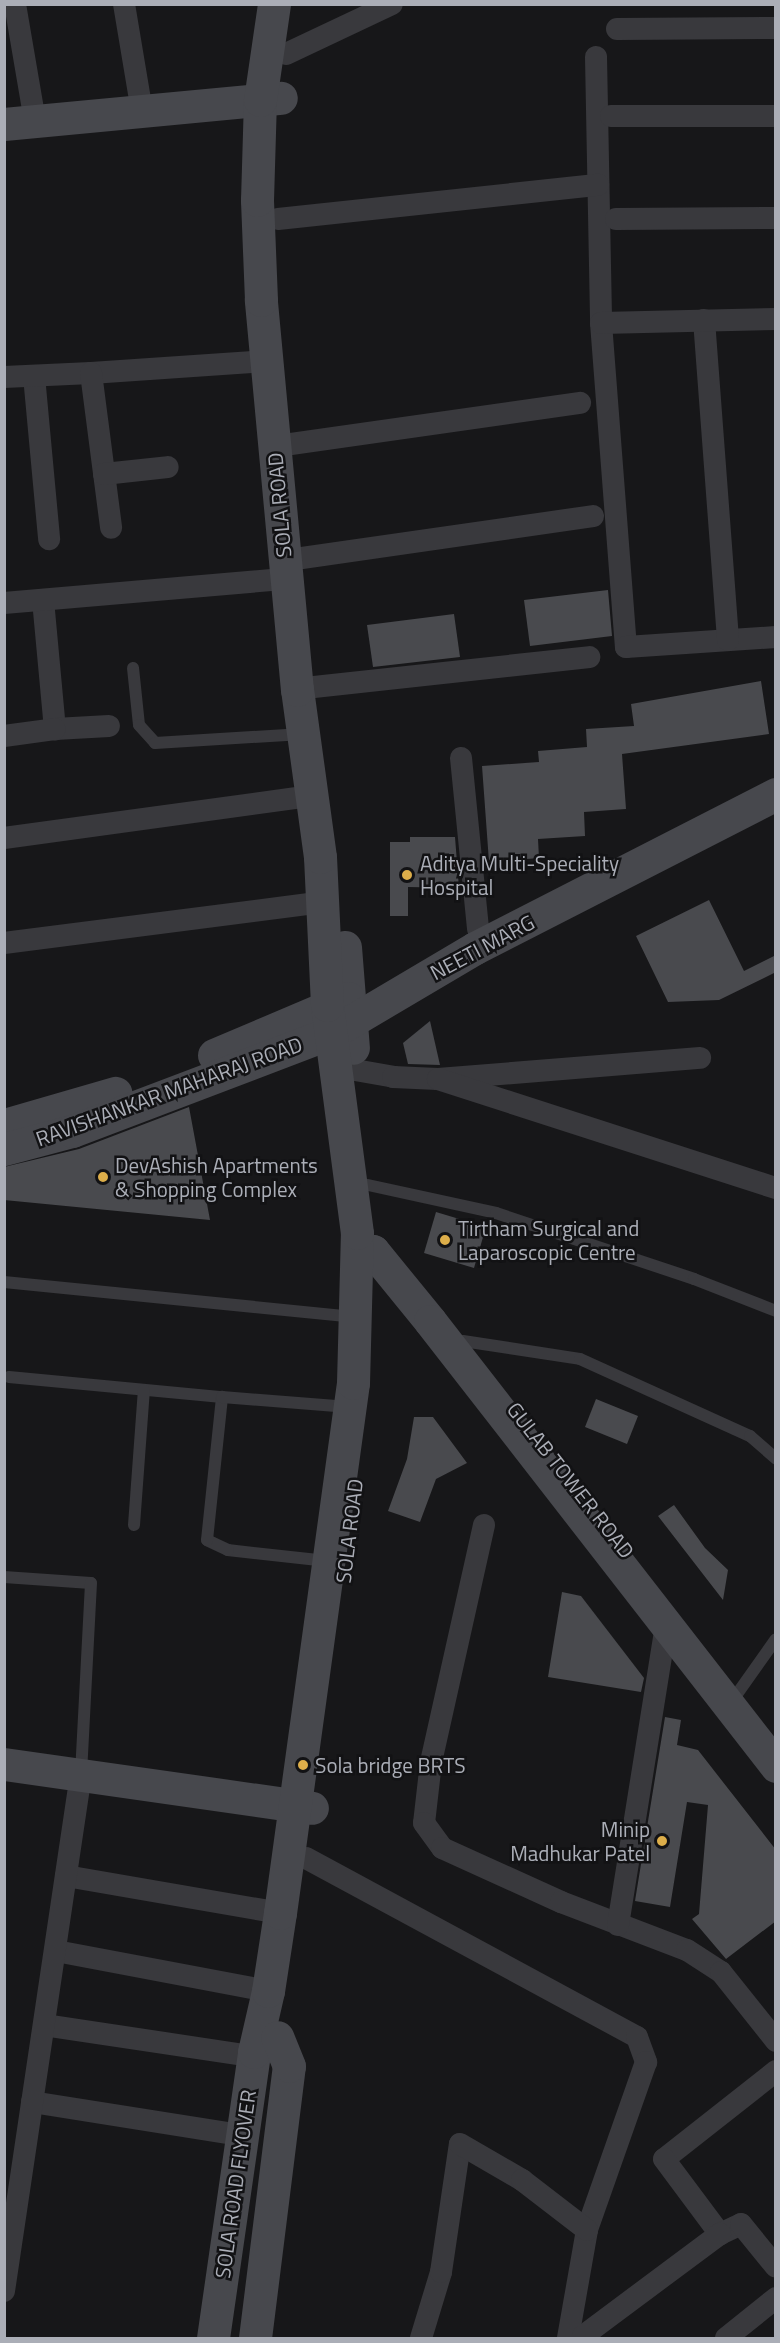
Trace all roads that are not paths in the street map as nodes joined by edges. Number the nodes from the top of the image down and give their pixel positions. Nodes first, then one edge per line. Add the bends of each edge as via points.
1 (15, 4) edge
2 (124, 4) edge
3 (274, 4) edge
4 (293, 4) edge
5 (392, 4) edge
6 (776, 28) edge
7 (617, 29) dead end
8 (286, 54) junction
9 (596, 57) dead end
10 (270, 99) junction
11 (142, 111) junction
12 (611, 116) dead end
13 (776, 116) edge
14 (20, 122) edge
15 (598, 185) junction
16 (776, 218) edge
17 (278, 219) junction
18 (616, 219) dead end
19 (776, 319) edge
20 (704, 320) junction
21 (601, 322) junction
22 (266, 361) junction
23 (91, 373) junction
24 (34, 376) junction
25 (4, 377) edge
26 (580, 403) dead end
27 (291, 444) junction
28 (168, 467) dead end
29 (104, 474) junction
30 (593, 516) dead end
31 (111, 528) dead end
32 (49, 539) dead end
33 (294, 568) junction
34 (43, 600) junction
35 (4, 603) edge
36 (776, 637) edge
37 (728, 640) junction
38 (589, 657) dead end
39 (134, 668) dead end
40 (314, 687) junction
41 (109, 726) dead end
42 (55, 729) junction
43 (303, 734) junction
44 (4, 736) edge
45 (461, 758) dead end
46 (776, 776) edge
47 (776, 794) edge
48 (311, 796) junction
49 (4, 838) edge
50 (322, 903) junction
51 (478, 929) junction
52 (4, 943) edge
53 (340, 1014) junction
54 (699, 1058) dead end
55 (355, 1070) junction
56 (438, 1079) junction
57 (4, 1125) edge
58 (4, 1149) edge
59 (368, 1185) junction
60 (776, 1188) edge
61 (364, 1242) junction
62 (4, 1282) edge
63 (776, 1311) edge
64 (355, 1317) junction
65 (463, 1341) junction
66 (9, 1377) dead end
67 (144, 1390) junction
68 (222, 1397) junction
69 (350, 1407) junction
70 (776, 1459) edge
71 (134, 1525) dead end
72 (484, 1525) dead end
73 (329, 1561) junction
74 (4, 1577) edge
75 (666, 1624) junction
76 (776, 1639) edge
77 (737, 1694) junction
78 (776, 1744) edge
79 (4, 1764) edge
80 (776, 1766) edge
81 (81, 1774) junction
82 (303, 1807) junction
83 (306, 1858) junction
84 (66, 1876) junction
85 (280, 1913) junction
86 (618, 1925) junction
87 (56, 1951) junction
88 (268, 1991) junction
89 (44, 2025) junction
90 (776, 2042) edge
91 (262, 2047) junction
92 (776, 2071) edge
93 (32, 2102) junction
94 (234, 2134) junction
95 (587, 2230) junction
96 (720, 2234) junction
97 (776, 2267) edge
98 (4, 2291) edge
99 (776, 2298) edge
100 (575, 2337) edge
101 (205, 2338) edge
102 (213, 2338) edge
103 (234, 2338) edge
104 (255, 2338) edge
105 (422, 2338) edge
106 (726, 2338) edge

1 - 14 street
2 - 11 street
3 - 10 main road, SOLA ROAD
4 - 8 main road, SOLA ROAD
5 - 8 street
6 - 7 street
8 - 10 main road, SOLA ROAD
9 - 15 street
10 - 11 main road
10 - 17 main road, SOLA ROAD
10 - 22 main road, SOLA ROAD via 257,200
11 - 14 main road
12 - 13 street
15 - 17 street
15 - 21 street
16 - 18 street
17 - 27 main road, SOLA ROAD via 278,293
19 - 20 street
20 - 21 street
20 - 37 street
21 - 37 street via 626,647
22 - 23 street
22 - 33 main road, SOLA ROAD
23 - 24 street
23 - 29 street
24 - 25 street
24 - 32 street
26 - 27 street
27 - 33 main road, SOLA ROAD
28 - 29 street
29 - 31 street
30 - 33 street
33 - 34 street
33 - 40 main road, SOLA ROAD
33 - 43 main road, SOLA ROAD
34 - 35 street
34 - 42 street
36 - 37 street
38 - 40 street
39 - 43 lane via 139,725 155,743
40 - 53 main road, SOLA ROAD
41 - 42 street
42 - 44 street
43 - 48 main road, SOLA ROAD
45 - 51 street
46 - 51 main road
47 - 53 main road, NEETI MARG
48 - 49 street
48 - 50 main road, SOLA ROAD
50 - 52 street
50 - 53 main road, SOLA ROAD
51 - 53 main road
53 - 55 main road, SOLA ROAD
53 - 57 main road, RAVISHANKAR MAHARAJ ROAD via 104,1097
53 - 58 main road, RAVISHANKAR MAHARAJ ROAD via 72,1131
53 - 61 main road, SOLA ROAD
54 - 56 street
55 - 56 street
55 - 59 main road, SOLA ROAD
56 - 60 street
59 - 61 main road, SOLA ROAD
59 - 63 lane via 496,1213 694,1279
61 - 64 main road, SOLA ROAD
61 - 65 main road, GULAB TOWER ROAD
61 - 75 main road
61 - 82 main road, SOLA ROAD via 368,1375
62 - 64 lane
64 - 69 main road, SOLA ROAD
65 - 70 lane via 580,1359 750,1436
65 - 77 main road, GULAB TOWER ROAD
66 - 67 lane
67 - 68 lane
67 - 71 lane
68 - 69 lane
68 - 73 lane via 207,1540 228,1550
69 - 73 main road, SOLA ROAD
72 - 86 street via 430,1762 424,1824 442,1848
73 - 82 main road, SOLA ROAD
74 - 81 lane via 91,1582
75 - 80 main road
75 - 86 street
76 - 77 lane
77 - 78 main road, GULAB TOWER ROAD
79 - 81 main road
81 - 82 main road
81 - 84 street
82 - 83 main road, SOLA ROAD
82 - 85 main road, SOLA ROAD
83 - 91 main road, SOLA ROAD
83 - 95 street via 637,2037 646,2062
84 - 85 street
84 - 87 street
85 - 88 main road, SOLA ROAD
86 - 90 street via 687,1950 721,1972
87 - 88 street
87 - 89 street
88 - 91 main road, SOLA ROAD
89 - 91 street
89 - 93 street
91 - 94 main road
91 - 102 main road, SOLA ROAD FLYOVER
91 - 103 main road, SOLA ROAD FLYOVER
91 - 104 main road via 289,2066
92 - 96 street via 664,2159
93 - 94 street
93 - 98 street
94 - 101 main road
95 - 100 street
95 - 105 street via 522,2180 460,2144 441,2272
96 - 97 street via 741,2224
96 - 100 street
99 - 106 street

